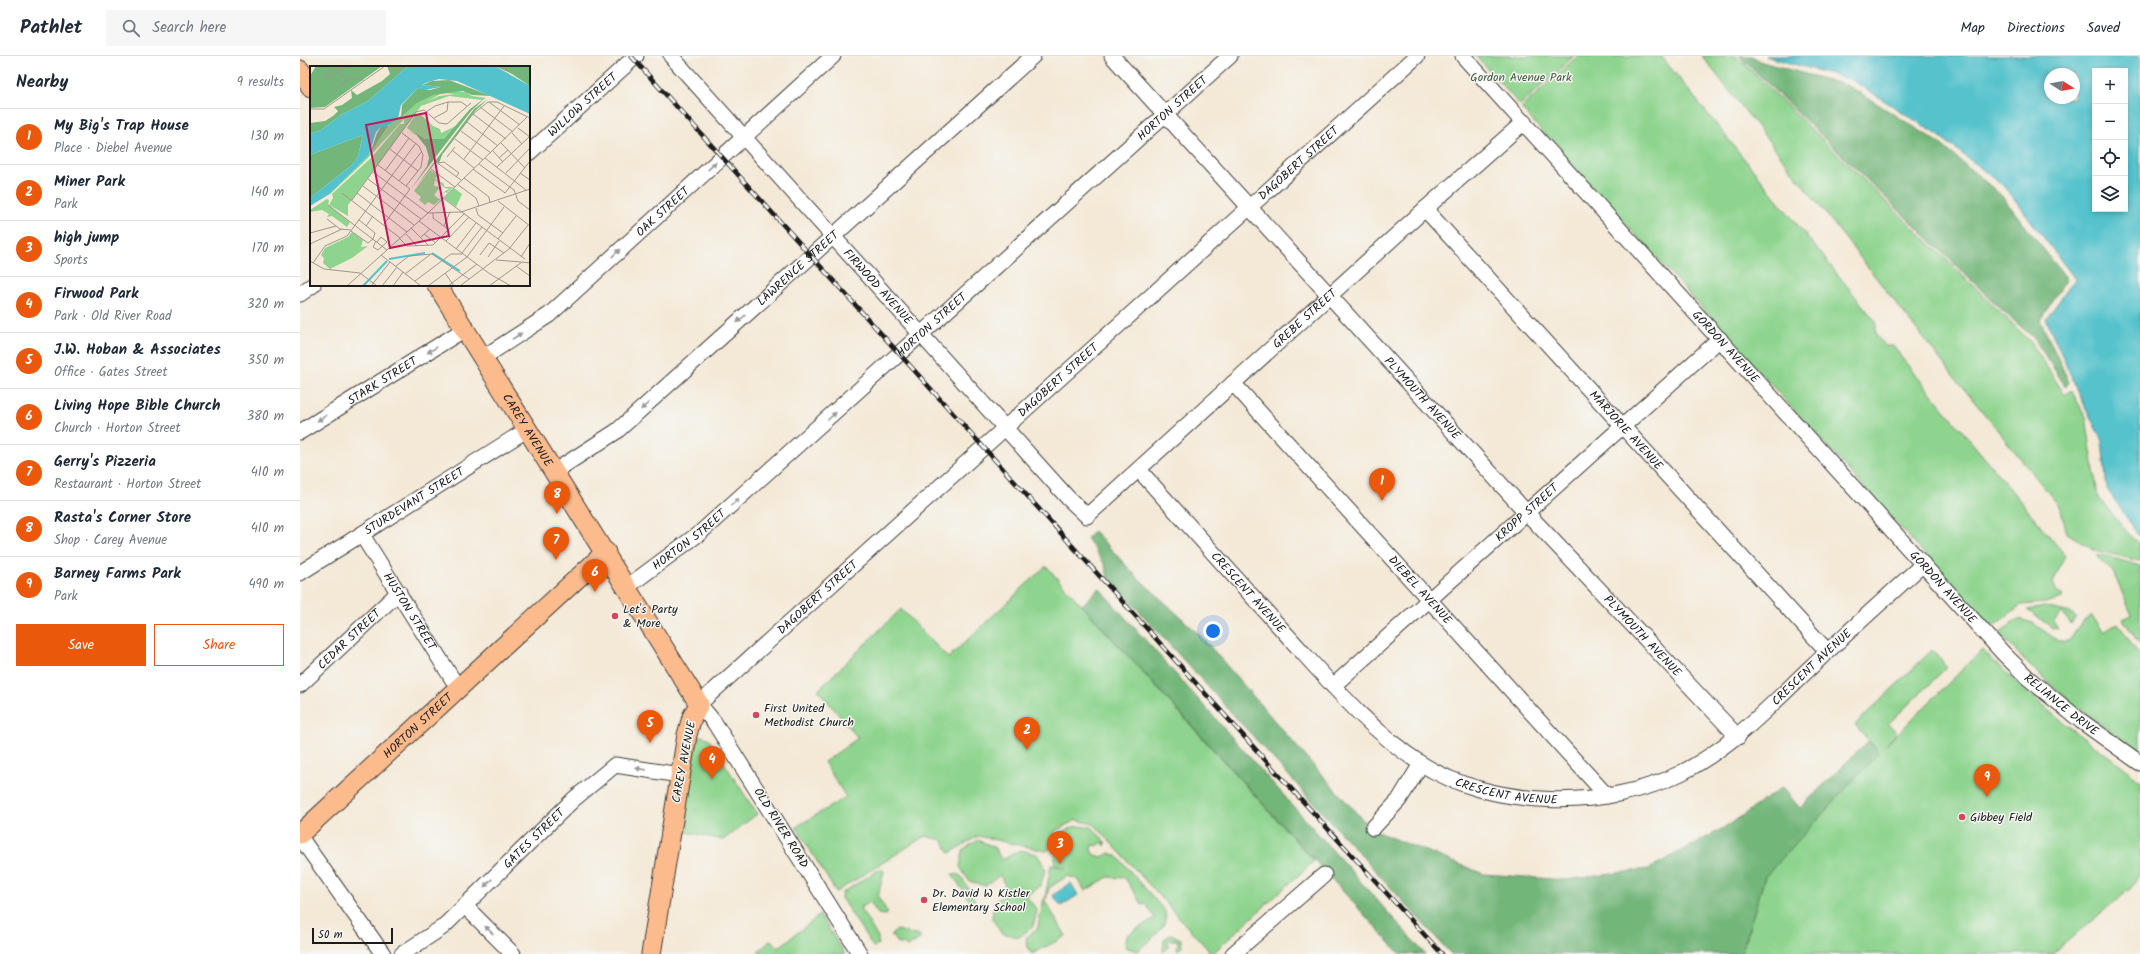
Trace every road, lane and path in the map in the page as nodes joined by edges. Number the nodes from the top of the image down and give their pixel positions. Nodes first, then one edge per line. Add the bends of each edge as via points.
1 (636, 56) edge
2 (671, 56) edge
3 (833, 56) edge
4 (1033, 56) edge
5 (1112, 56) edge
6 (1230, 56) edge
7 (1417, 56) edge
8 (1463, 56) edge
9 (300, 70) edge
10 (310, 85) edge
11 (1165, 114) junction
12 (1524, 122) junction
13 (742, 138) junction
14 (530, 152) edge
15 (1250, 207) junction
16 (1425, 209) junction
17 (832, 236) junction
18 (312, 286) edge
19 (438, 286) edge
20 (300, 294) edge
21 (1329, 296) junction
22 (465, 329) junction
23 (921, 336) junction
24 (1720, 339) junction
25 (484, 358) junction
26 (1233, 383) junction
27 (1622, 425) junction
28 (1004, 427) junction
29 (528, 429) junction
30 (300, 432) edge
31 (1139, 470) junction
32 (555, 471) junction
33 (1526, 512) junction
34 (1087, 516) joint
35 (362, 535) junction
36 (606, 552) junction
37 (1923, 564) junction
38 (300, 573) edge
39 (627, 587) junction
40 (398, 592) junction
41 (1430, 599) junction
42 (1989, 638) joint
43 (1827, 651) junction
44 (300, 686) edge
45 (1333, 686) junction
46 (458, 688) junction
47 (699, 704) junction
48 (1738, 737) junction
49 (2140, 763) edge
50 (1421, 764) junction
51 (680, 775) junction
52 (1607, 796) junction
53 (1373, 828) dead end
54 (300, 834) edge
55 (300, 837) edge
56 (1324, 875) dead end
57 (465, 906) junction
58 (383, 954) edge
59 (402, 954) edge
60 (513, 954) edge
61 (651, 954) edge
62 (860, 954) edge
63 (1233, 954) edge

1 - 14 street, WILLOW STREET
2 - 13 street, FIRWOOD AVENUE
3 - 13 street, OAK STREET
4 - 17 street, LAWRENCE STREET
5 - 11 street, PLYMOUTH AVENUE
6 - 11 street, HORTON STREET
7 - 15 street, DAGOBERT STREET
8 - 12 street, GORDON AVENUE
9 - 10 main road
11 - 15 street, PLYMOUTH AVENUE
11 - 23 street, HORTON STREET
12 - 16 street, GREBE STREET
12 - 24 street, GORDON AVENUE
13 - 17 street, FIRWOOD AVENUE
25 -> 13 street, OAK STREET via 549,315
15 - 21 street, PLYMOUTH AVENUE
15 - 28 street, DAGOBERT STREET
16 - 21 street, GREBE STREET
16 - 27 street, MARJORIE AVENUE
17 - 23 street, FIRWOOD AVENUE
17 -> 32 street, LAWRENCE STREET via 617,431
18 - 20 street
19 - 22 main road, CAREY AVENUE
21 - 26 street, GREBE STREET
21 - 33 street, PLYMOUTH AVENUE
22 - 25 main road, CAREY AVENUE
22 -> 30 street, STARK STREET
23 - 28 street, FIRWOOD AVENUE
39 -> 23 street, HORTON STREET via 701,532
24 - 27 street, KROPP STREET
24 - 37 street, GORDON AVENUE
25 - 29 main road, CAREY AVENUE
26 - 31 street, GREBE STREET
26 - 41 street, DIEBEL AVENUE
27 - 33 street, KROPP STREET
27 - 43 street, MARJORIE AVENUE
28 - 34 street, FIRWOOD AVENUE
28 - 47 street, DAGOBERT STREET
29 - 32 main road, CAREY AVENUE
29 - 35 street, STURDEVANT STREET
31 - 34 street, GREBE STREET
31 - 45 street, CRESCENT AVENUE
32 - 36 main road, CAREY AVENUE
33 - 41 street, KROPP STREET
33 - 48 street, PLYMOUTH AVENUE
35 - 38 street, STURDEVANT STREET
35 - 40 street, HUSTON STREET
36 - 39 main road, CAREY AVENUE
36 - 46 main road, HORTON STREET
37 - 42 street, GORDON AVENUE
37 - 43 street, CRESCENT AVENUE
39 - 47 main road, CAREY AVENUE
40 - 44 street, CEDAR STREET
40 - 46 street, HUSTON STREET
41 - 45 street, KROPP STREET
41 - 52 street, DIEBEL AVENUE
42 - 49 street, RELIANCE DRIVE via 2050,696
43 - 48 street, CRESCENT AVENUE
45 - 50 street, CRESCENT AVENUE via 1380,733
46 - 54 main road, HORTON STREET
47 - 51 main road, CAREY AVENUE via 686,735
47 - 62 street, OLD RIVER ROAD via 714,722
48 - 52 street, CRESCENT AVENUE via 1681,773 1644,788
50 - 52 street, CRESCENT AVENUE via 1450,778 1498,794 1541,799
50 - 53 street via 1399,800
51 -> 57 street, GATES STREET via 615,765 574,799
51 - 61 main road, CAREY AVENUE
55 - 58 street
56 - 63 street
57 - 59 street, GATES STREET via 443,927
60 -> 57 street

